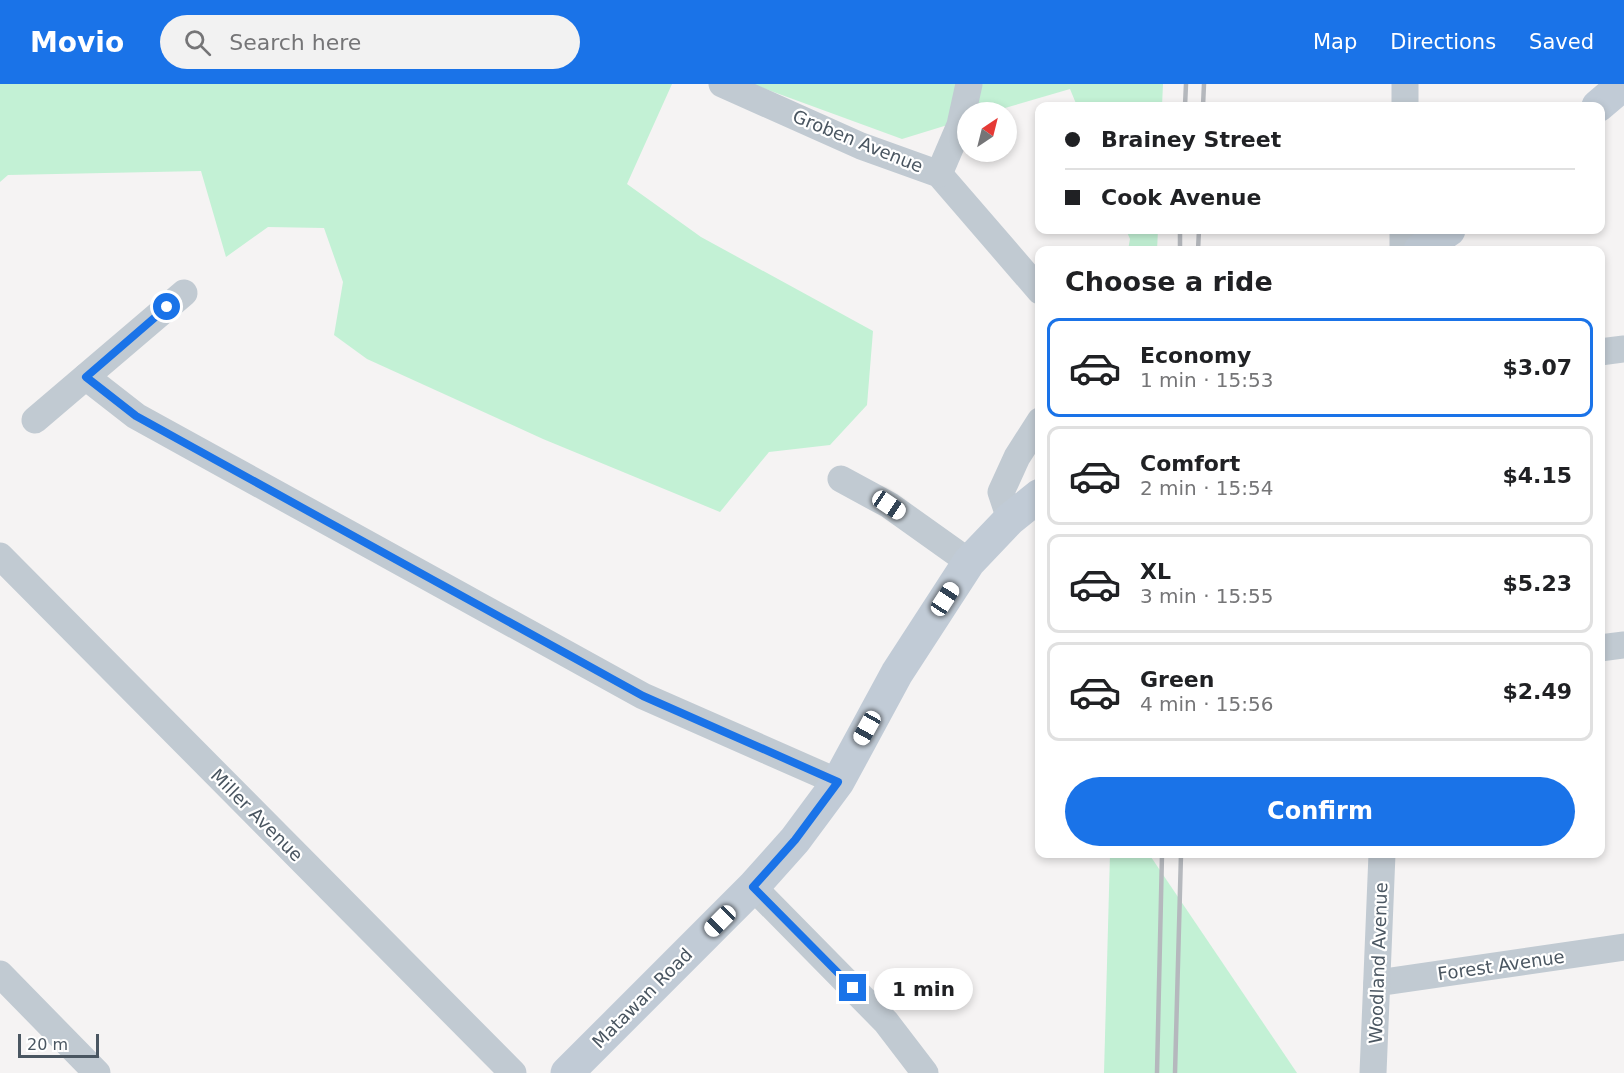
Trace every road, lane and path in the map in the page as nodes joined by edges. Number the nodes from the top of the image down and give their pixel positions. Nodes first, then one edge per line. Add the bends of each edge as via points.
1 (722, 84) edge
2 (969, 84) edge
3 (1405, 84) edge
4 (1624, 84) edge
5 (1405, 102) edge
6 (1603, 102) edge
7 (939, 174) junction
8 (1443, 234) edge
9 (1426, 246) edge
10 (1035, 285) edge
11 (184, 293) dead end
12 (1624, 349) edge
13 (1605, 351) edge
14 (86, 377) junction
15 (35, 420) dead end
16 (1035, 429) edge
17 (841, 479) dead end
18 (1035, 499) edge
19 (1010, 519) junction
20 (0, 556) edge
21 (969, 562) junction
22 (1624, 645) edge
23 (1605, 647) edge
24 (838, 782) junction
25 (1382, 858) edge
26 (753, 887) junction
27 (1624, 946) edge
28 (0, 974) edge
29 (1377, 983) junction
30 (97, 1073) edge
31 (513, 1073) edge
32 (567, 1073) edge
33 (925, 1073) edge
34 (1373, 1073) edge

1 - 7 street, Groben Avenue via 861,146
2 - 7 street, Groben Avenue via 960,125
3 - 5 street
4 - 6 main road
7 - 10 street
8 - 9 main road
11 - 14 street
12 - 13 street
14 - 15 street
14 - 24 street via 136,416 643,696
16 - 19 street via 1001,492
17 - 21 street via 889,505
18 - 19 main road, Matawan Road
19 - 21 main road, Matawan Road
20 - 31 street, Miller Avenue
21 - 24 main road, Matawan Road via 897,673
22 - 23 street
24 - 26 main road, Matawan Road via 795,840
25 - 29 street, Woodland Avenue
26 - 32 main road, Matawan Road
26 - 33 street via 886,1022
27 - 29 street, Forest Avenue
28 - 30 street
29 - 34 street, Woodland Avenue

